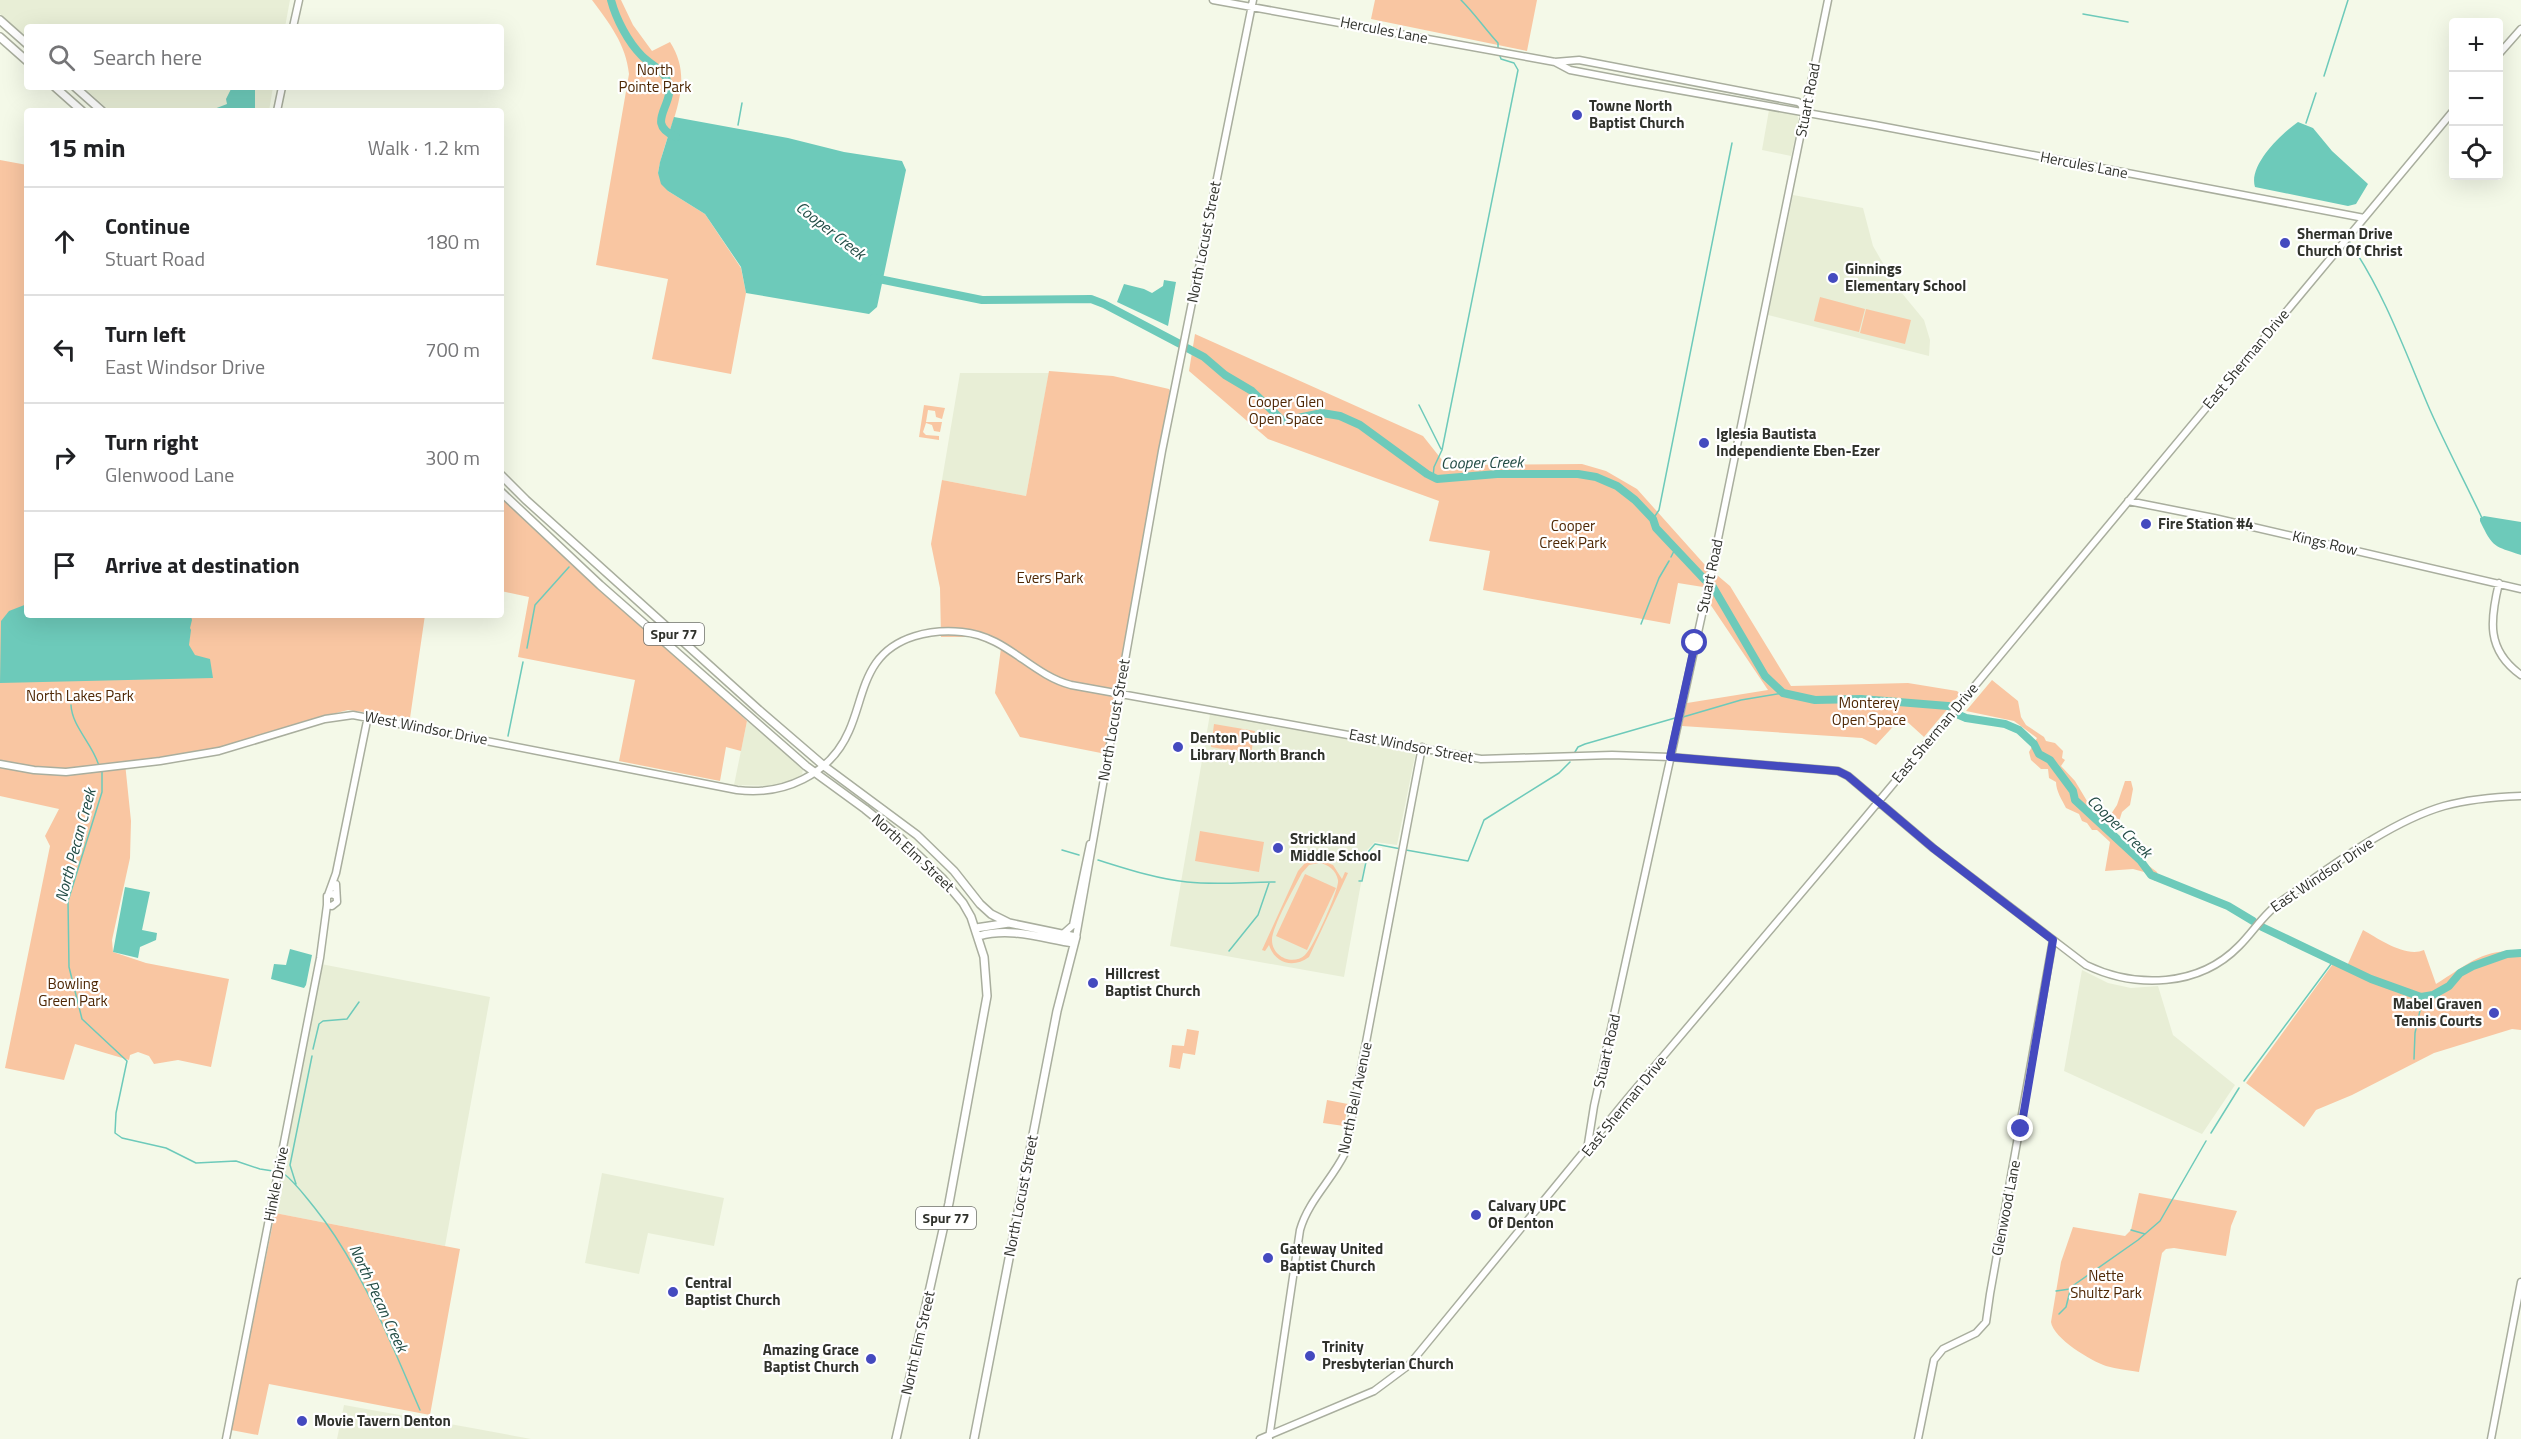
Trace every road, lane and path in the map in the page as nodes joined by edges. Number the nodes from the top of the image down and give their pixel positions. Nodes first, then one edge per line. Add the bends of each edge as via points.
1 (299, 0) edge
2 (1213, 0) edge
3 (1828, 0) edge
4 (1252, 3) edge
5 (0, 20) edge
6 (294, 24) edge
7 (2521, 29) edge
8 (0, 36) edge
9 (24, 41) edge
10 (2503, 50) edge
11 (24, 58) edge
12 (1555, 62) junction
13 (58, 90) edge
14 (78, 90) edge
15 (281, 90) edge
16 (79, 108) edge
17 (99, 108) edge
18 (278, 108) edge
19 (1804, 113) junction
20 (2449, 116) edge
21 (2364, 218) junction
22 (504, 478) edge
23 (504, 495) edge
24 (2128, 501) junction
25 (2499, 583) junction
26 (2521, 588) edge
27 (2521, 675) edge
28 (1119, 693) junction
29 (368, 716) junction
30 (1422, 747) junction
31 (1670, 757) junction
32 (0, 764) edge
33 (824, 766) junction
34 (815, 773) junction
35 (2521, 796) edge
36 (1878, 801) junction
37 (1094, 832) junction
38 (332, 896) junction
39 (330, 905) junction
40 (1009, 923) junction
41 (978, 932) junction
42 (1064, 933) junction
43 (1074, 940) junction
44 (2053, 940) junction
45 (1587, 1151) junction
46 (2521, 1282) edge
47 (1269, 1437) edge
48 (226, 1439) edge
49 (896, 1439) edge
50 (974, 1439) edge
51 (1260, 1439) edge
52 (1918, 1439) edge
53 (2491, 1439) edge

1 - 6 street
2 - 4 street, Hercules Lane
3 - 19 street, Stuart Road
4 - 12 street, Hercules Lane
4 - 28 street, North Locust Street via 1166,429
5 - 9 main road
7 - 10 street
8 - 11 main road
12 - 19 street, Hercules Lane via 1572,70
12 - 19 street, Hercules Lane via 1579,60 1798,102
13 - 16 main road
14 - 17 main road
15 - 18 street
19 - 21 street, Hercules Lane
19 - 31 street, Stuart Road
20 - 21 street, East Sherman Drive
21 - 24 street, East Sherman Drive
22 - 33 main road, North Elm Street / Spur 77
23 - 34 main road, North Elm Street / Spur 77 via 600,585
24 - 25 street, Kings Row
24 - 36 street, East Sherman Drive
25 - 26 street, Kings Row
25 - 27 street via 2492,613 2495,642 2502,657
28 - 30 street, East Windsor Street
28 - 33 street, West Windsor Drive via 1056,681 1004,644 982,635 919,635 906,639 881,657 871,672 849,733
28 - 37 street, North Locust Street
29 - 32 street, West Windsor Drive via 338,716 219,751 93,770 49,772
29 - 34 street, West Windsor Drive via 750,792 787,786
29 - 38 street
30 - 31 street, East Windsor Street via 1481,759
30 - 47 street, North Bell Avenue via 1345,1153 1308,1209 1300,1230
31 - 36 street, East Windsor Drive via 1838,771
31 - 45 street, Stuart Road
33 - 34 street, West Windsor Drive
33 - 40 main road, North Elm Street / Spur 77 via 917,835 954,871 980,904
34 - 41 main road, North Elm Street / Spur 77 via 873,816 942,878 963,903
35 - 44 street, East Windsor Drive via 2453,804 2392,828 2281,901 2222,960 2185,977 2139,981 2110,976 2086,965
36 - 44 street, East Windsor Drive
36 - 45 street, East Sherman Drive
37 - 42 street via 1073,925
37 - 43 street, North Locust Street
38 - 39 street via 337,902
38 - 39 street via 325,899
39 - 48 street, Hinkle Drive
40 - 41 main road
40 - 42 main road, Spur 77
41 - 43 main road
41 - 49 main road, North Elm Street / Spur 77 via 987,979 985,1007 949,1203
42 - 43 main road, Spur 77
43 - 50 main road, North Locust Street
44 - 52 street, Glenwood Lane via 1989,1317 1980,1330 1943,1349 1934,1360
45 - 47 street, East Sherman Drive via 1398,1376 1354,1401
46 - 53 street
47 - 51 street, East Sherman Drive

